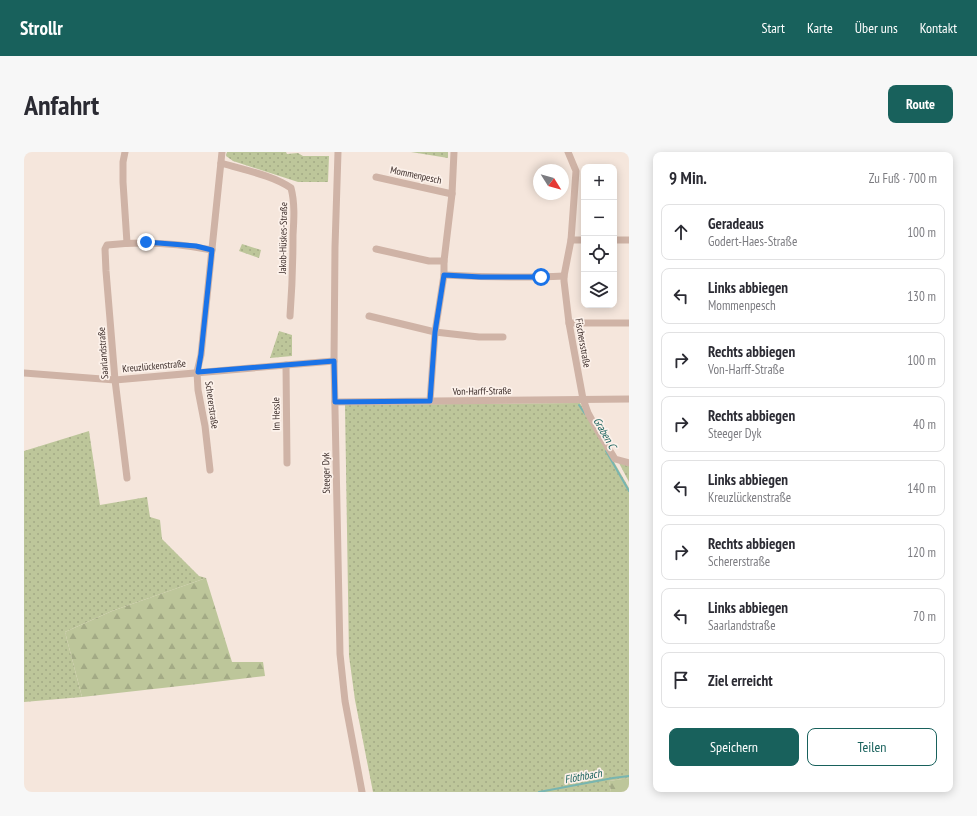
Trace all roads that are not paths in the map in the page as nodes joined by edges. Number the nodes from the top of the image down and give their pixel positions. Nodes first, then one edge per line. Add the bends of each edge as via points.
1 (126, 152) edge
2 (222, 152) edge
3 (338, 152) edge
4 (454, 152) edge
5 (568, 152) edge
6 (221, 163) junction
7 (376, 177) dead end
8 (452, 194) junction
9 (571, 240) junction
10 (581, 240) edge
11 (617, 240) edge
12 (629, 240) edge
13 (127, 243) junction
14 (376, 249) dead end
15 (212, 250) junction
16 (444, 261) junction
17 (444, 275) junction
18 (564, 276) junction
19 (290, 316) dead end
20 (369, 316) dead end
21 (569, 323) junction
22 (629, 323) edge
23 (435, 332) junction
24 (503, 337) dead end
25 (334, 361) junction
26 (286, 365) junction
27 (198, 372) junction
28 (24, 373) edge
29 (115, 380) junction
30 (582, 399) junction
31 (629, 399) edge
32 (430, 401) junction
33 (335, 402) junction
34 (287, 463) dead end
35 (629, 463) edge
36 (210, 470) dead end
37 (127, 478) dead end
38 (362, 792) edge

1 - 13 street via 123,182
2 - 6 street, Schererstraße
3 - 25 street, Steeger Dyk
4 - 8 street, Mommenpesch
5 - 9 street, Fischersstraße via 576,171
6 - 15 street, Schererstraße
6 - 19 street, Jakob-Hüskes-Straße via 282,182 291,188 294,198 294,226
7 - 8 street, Mommenpesch
8 - 16 street, Mommenpesch
9 - 10 street
9 - 18 street, Fischersstraße
11 - 12 street
13 - 15 street, Saarlandstraße via 196,246
13 - 29 street, Saarlandstraße via 107,245 105,249
14 - 16 street via 428,261
15 - 27 street, Schererstraße
16 - 17 street, Mommenpesch
17 - 18 street
17 - 23 street, Mommenpesch
18 - 21 street, Fischersstraße
20 - 23 street
21 - 22 street
21 - 30 street, Fischersstraße
23 - 24 street
23 - 32 street, Mommenpesch
25 - 26 street, Kreuzlückenstraße
25 - 33 street, Steeger Dyk
26 - 27 street, Kreuzlückenstraße
26 - 34 street, Im Hessle
27 - 29 street, Kreuzlückenstraße
27 - 36 street, Schererstraße via 198,390
28 - 29 street, Kreuzlückenstraße
29 - 37 street, Saarlandstraße
30 - 31 street, Von-Harff-Straße
30 - 32 street, Von-Harff-Straße
30 - 35 street, Fischersstraße via 616,460
32 - 33 street, Von-Harff-Straße
33 - 38 street, Steeger Dyk via 340,654 345,701

